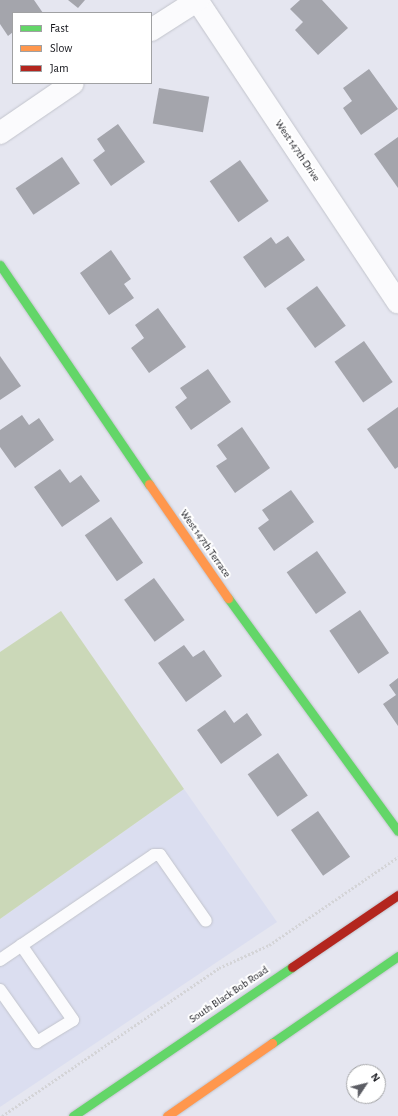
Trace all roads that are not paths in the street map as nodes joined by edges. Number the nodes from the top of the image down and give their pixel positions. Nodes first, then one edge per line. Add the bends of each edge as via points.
1 (197, 0) edge
2 (152, 29) edge
3 (71, 84) edge
4 (0, 132) edge
5 (0, 265) edge
6 (398, 302) edge
7 (398, 831) edge
8 (398, 895) edge
9 (206, 921) dead end
10 (21, 945) junction
11 (398, 956) edge
12 (0, 960) edge
13 (0, 990) edge
14 (73, 1116) edge
15 (167, 1116) edge

1 - 2 street
1 - 6 street, West 147th Drive
3 - 4 street
5 - 7 street, West 147th Terrace via 201,561
8 - 14 street, South Black Bob Road
9 - 10 lane via 160,855 154,855
10 - 12 lane
10 - 13 lane via 73,1020 37,1042
11 - 15 street

